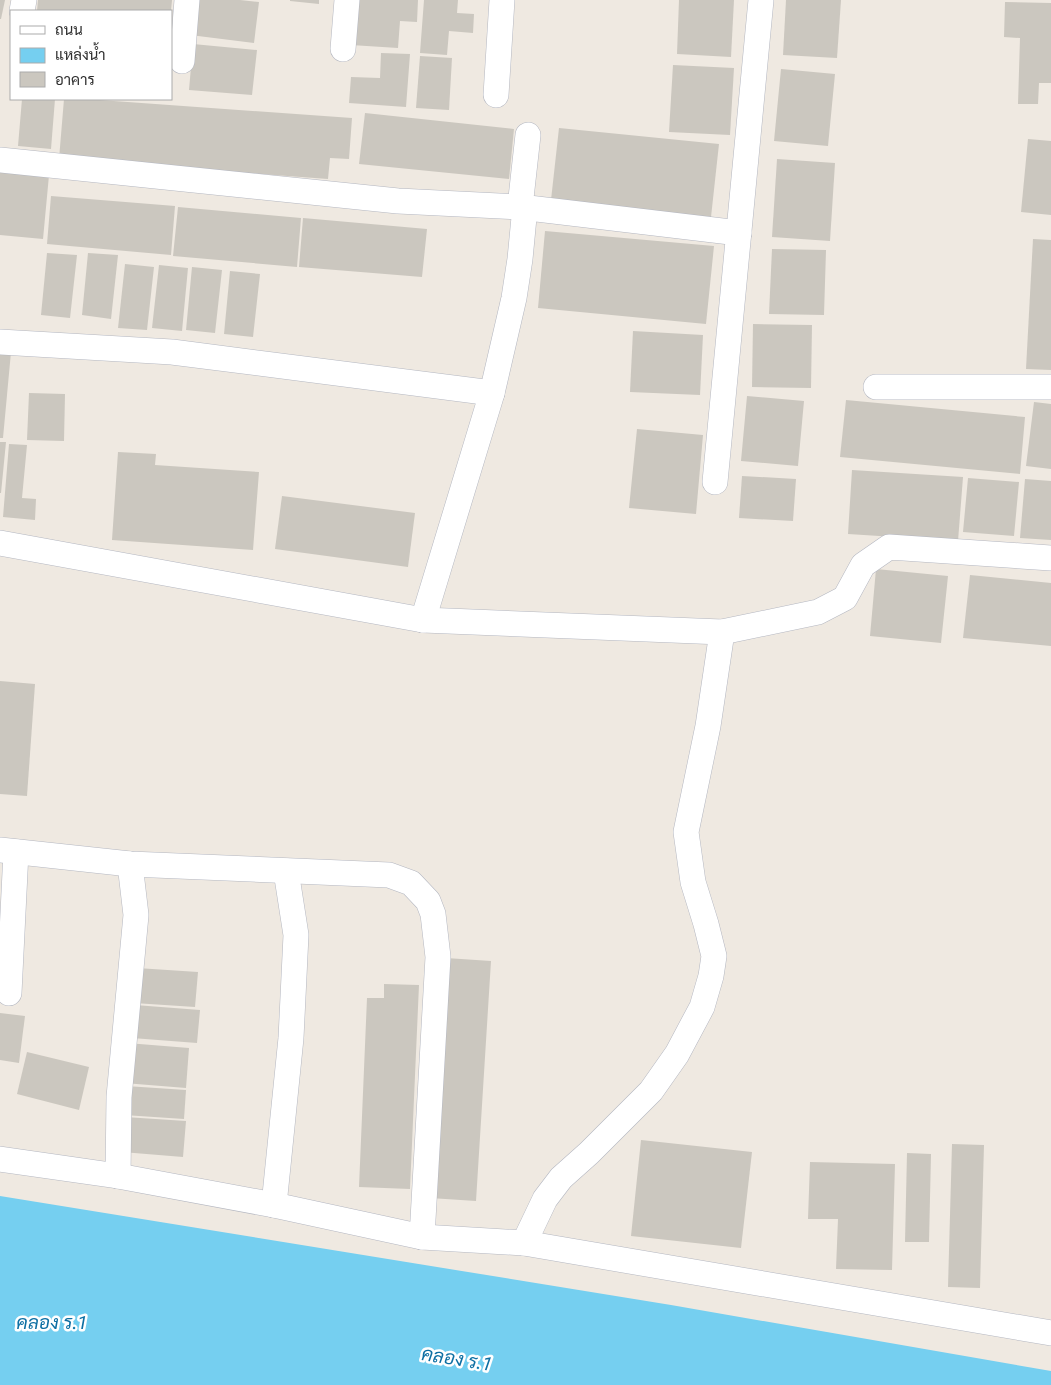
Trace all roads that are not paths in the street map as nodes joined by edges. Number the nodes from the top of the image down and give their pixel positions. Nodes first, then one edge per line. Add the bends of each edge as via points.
1 (187, 0) edge
2 (347, 0) edge
3 (502, 0) edge
4 (761, 0) edge
5 (343, 49) dead end
6 (182, 61) dead end
7 (496, 95) dead end
8 (528, 135) dead end
9 (0, 160) edge
10 (522, 207) junction
11 (739, 233) junction
12 (0, 342) edge
13 (876, 387) dead end
14 (1051, 387) edge
15 (492, 393) junction
16 (715, 482) dead end
17 (0, 543) edge
18 (1051, 558) edge
19 (423, 620) junction
20 (722, 632) junction
21 (8, 851) edge
22 (130, 864) junction
23 (286, 871) junction
24 (9, 993) dead end
25 (0, 1159) edge
26 (118, 1176) junction
27 (274, 1205) junction
28 (422, 1237) junction
29 (524, 1243) junction
30 (1051, 1333) edge

1 - 6 street
2 - 5 street
3 - 7 street
4 - 11 street
8 - 10 street
9 - 10 street via 398,201
10 - 11 street
10 - 15 street via 520,259 514,298
11 - 16 street
12 - 15 street via 172,352
13 - 14 street
15 - 19 street
17 - 19 street
18 - 20 street via 889,547 863,564 845,598 818,612
19 - 20 street
20 - 29 street via 708,726 686,832 693,882 714,956 702,1007 677,1054 651,1091 561,1178 545,1199
21 - 22 street
21 - 24 street
22 - 23 street
22 - 26 street via 136,915 118,1097
23 - 27 street via 296,935 291,1038
23 - 28 street via 389,875 411,883 428,901 433,914 438,957
25 - 26 street
26 - 27 street
27 - 28 street
28 - 29 street
29 - 30 street

